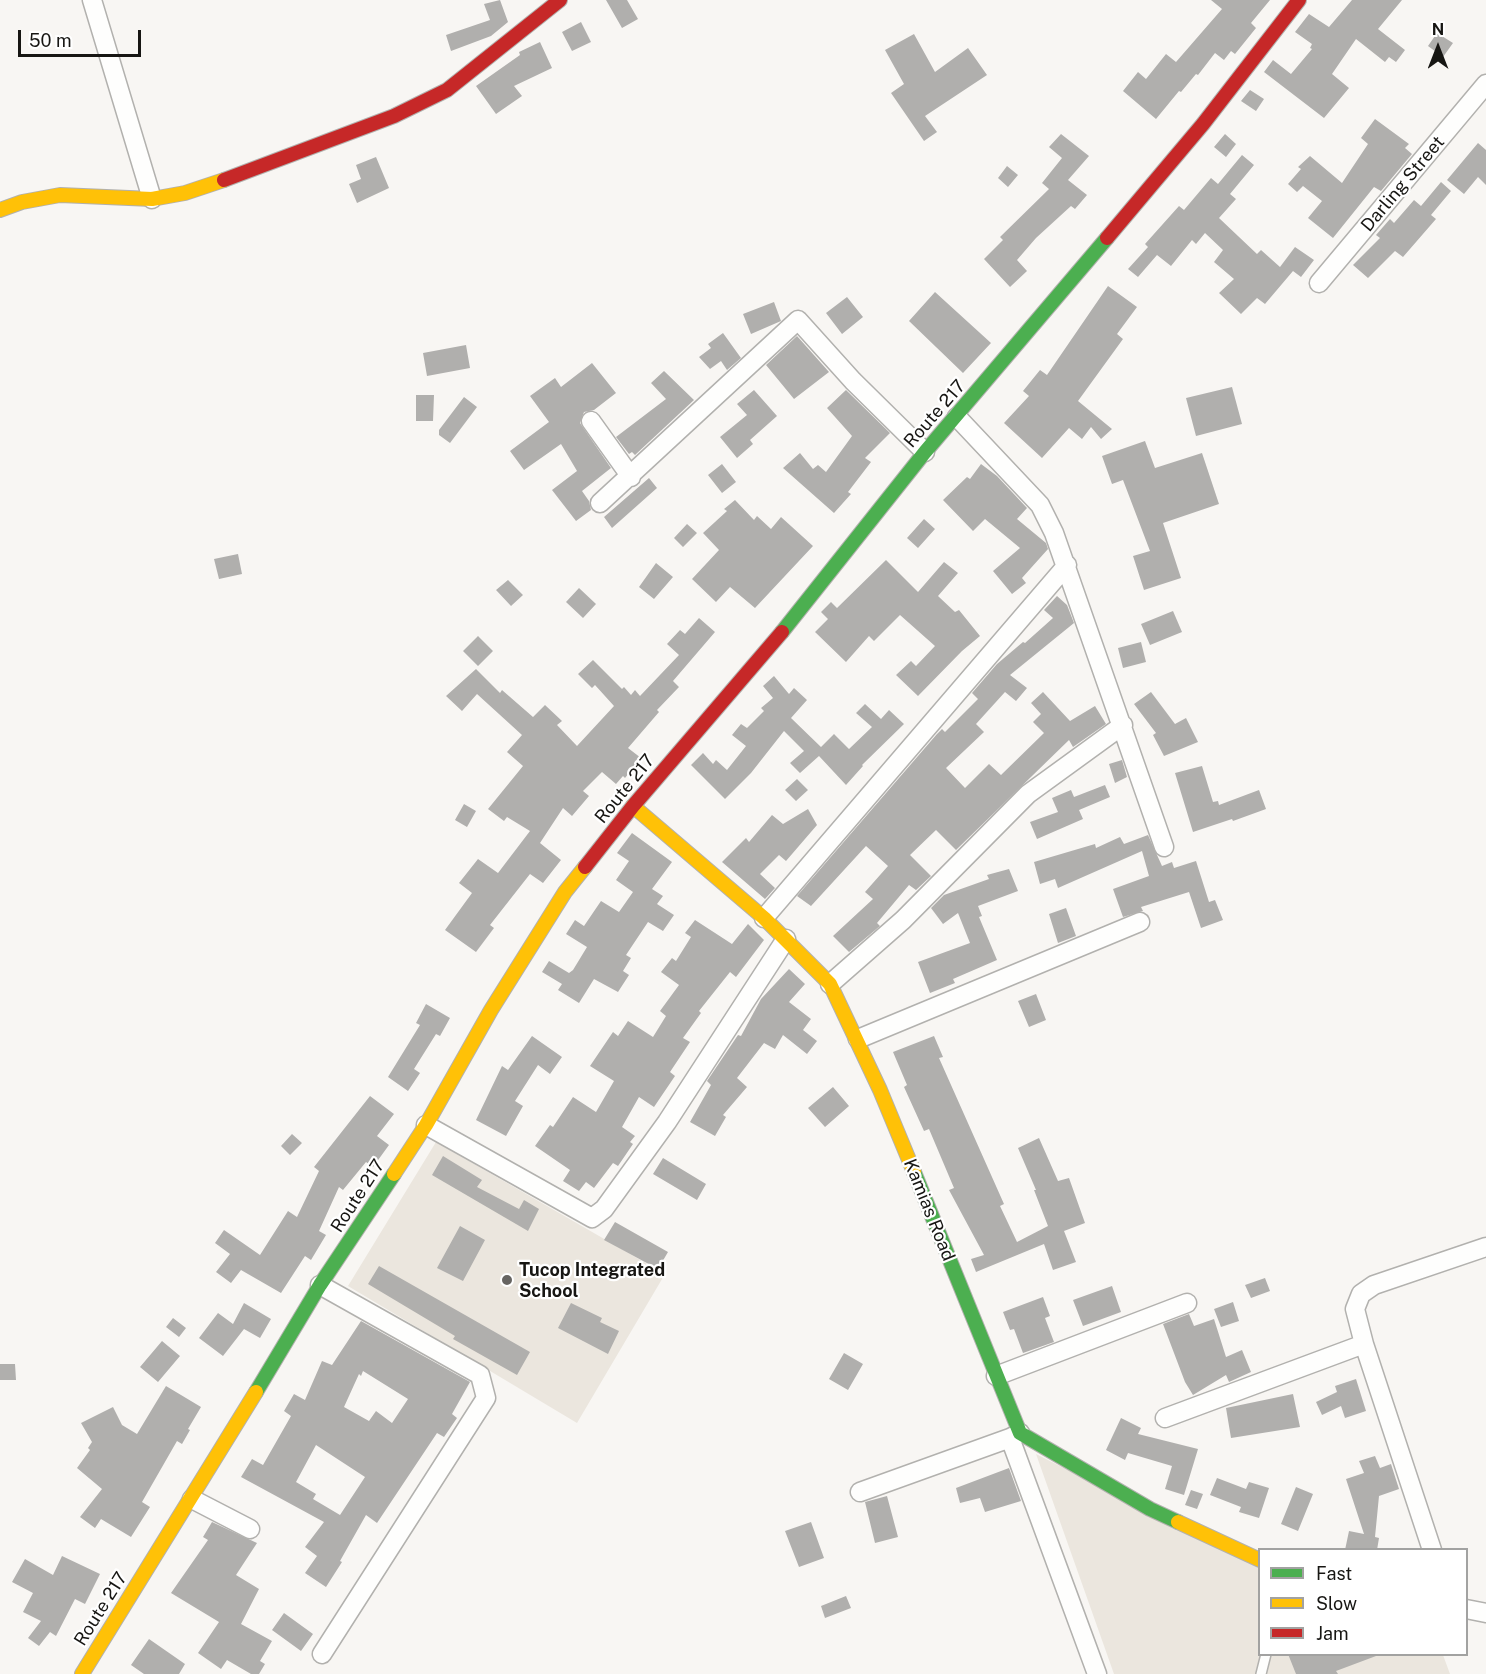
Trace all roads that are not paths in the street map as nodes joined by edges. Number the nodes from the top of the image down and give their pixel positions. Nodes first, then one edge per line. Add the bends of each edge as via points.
1 (92, 0) edge
2 (560, 0) edge
3 (1299, 0) edge
4 (1486, 84) edge
5 (152, 199) junction
6 (0, 210) edge
7 (1319, 283) dead end
8 (957, 417) junction
9 (591, 421) dead end
10 (925, 452) junction
11 (632, 477) junction
12 (600, 503) dead end
13 (1067, 565) junction
14 (1123, 725) junction
15 (633, 806) junction
16 (1164, 847) dead end
17 (764, 918) junction
18 (1140, 922) dead end
19 (786, 939) junction
20 (830, 984) junction
21 (858, 1039) junction
22 (426, 1125) junction
23 (1486, 1247) edge
24 (320, 1285) junction
25 (1188, 1303) dead end
26 (1364, 1344) junction
27 (996, 1376) junction
28 (1165, 1418) dead end
29 (1015, 1436) junction
30 (860, 1492) dead end
31 (192, 1499) junction
32 (250, 1529) dead end
33 (1431, 1548) edge
34 (1258, 1559) edge
35 (1468, 1609) edge
36 (1486, 1613) edge
37 (322, 1654) dead end
38 (1266, 1656) edge
39 (82, 1674) edge
40 (1097, 1674) edge
41 (1261, 1674) edge

1 - 5 street
2 - 5 main road via 447,90 258,169 185,194
3 - 8 main road, Route 217 via 1203,124
4 - 7 street, Darling Street
5 - 6 main road via 60,195
8 - 10 main road, Route 217
8 - 13 street via 1040,505
9 - 11 street
10 - 11 street via 798,320
10 - 15 main road, Route 217 via 799,612
11 - 12 street
13 - 14 street
13 - 17 street
14 - 16 street
14 - 20 street via 1028,794 903,920
15 - 17 main road, Kamias Road
15 - 22 main road, Route 217 via 565,892 491,1010
17 - 19 main road, Kamias Road
18 - 21 street
19 - 20 main road, Kamias Road
19 - 22 street via 666,1122 604,1209 592,1218
20 - 21 main road, Kamias Road
21 - 27 main road, Kamias Road
22 - 24 main road, Route 217
23 - 26 street via 1374,1285 1362,1294 1355,1309
24 - 31 main road, Route 217
24 - 37 street via 480,1375 486,1398
25 - 27 street
26 - 28 street
26 - 33 street
27 - 29 main road, Kamias Road
29 - 30 street
29 - 34 main road via 1150,1509
29 - 40 street
31 - 32 street
31 - 39 main road, Route 217
35 - 36 street
38 - 41 lane

